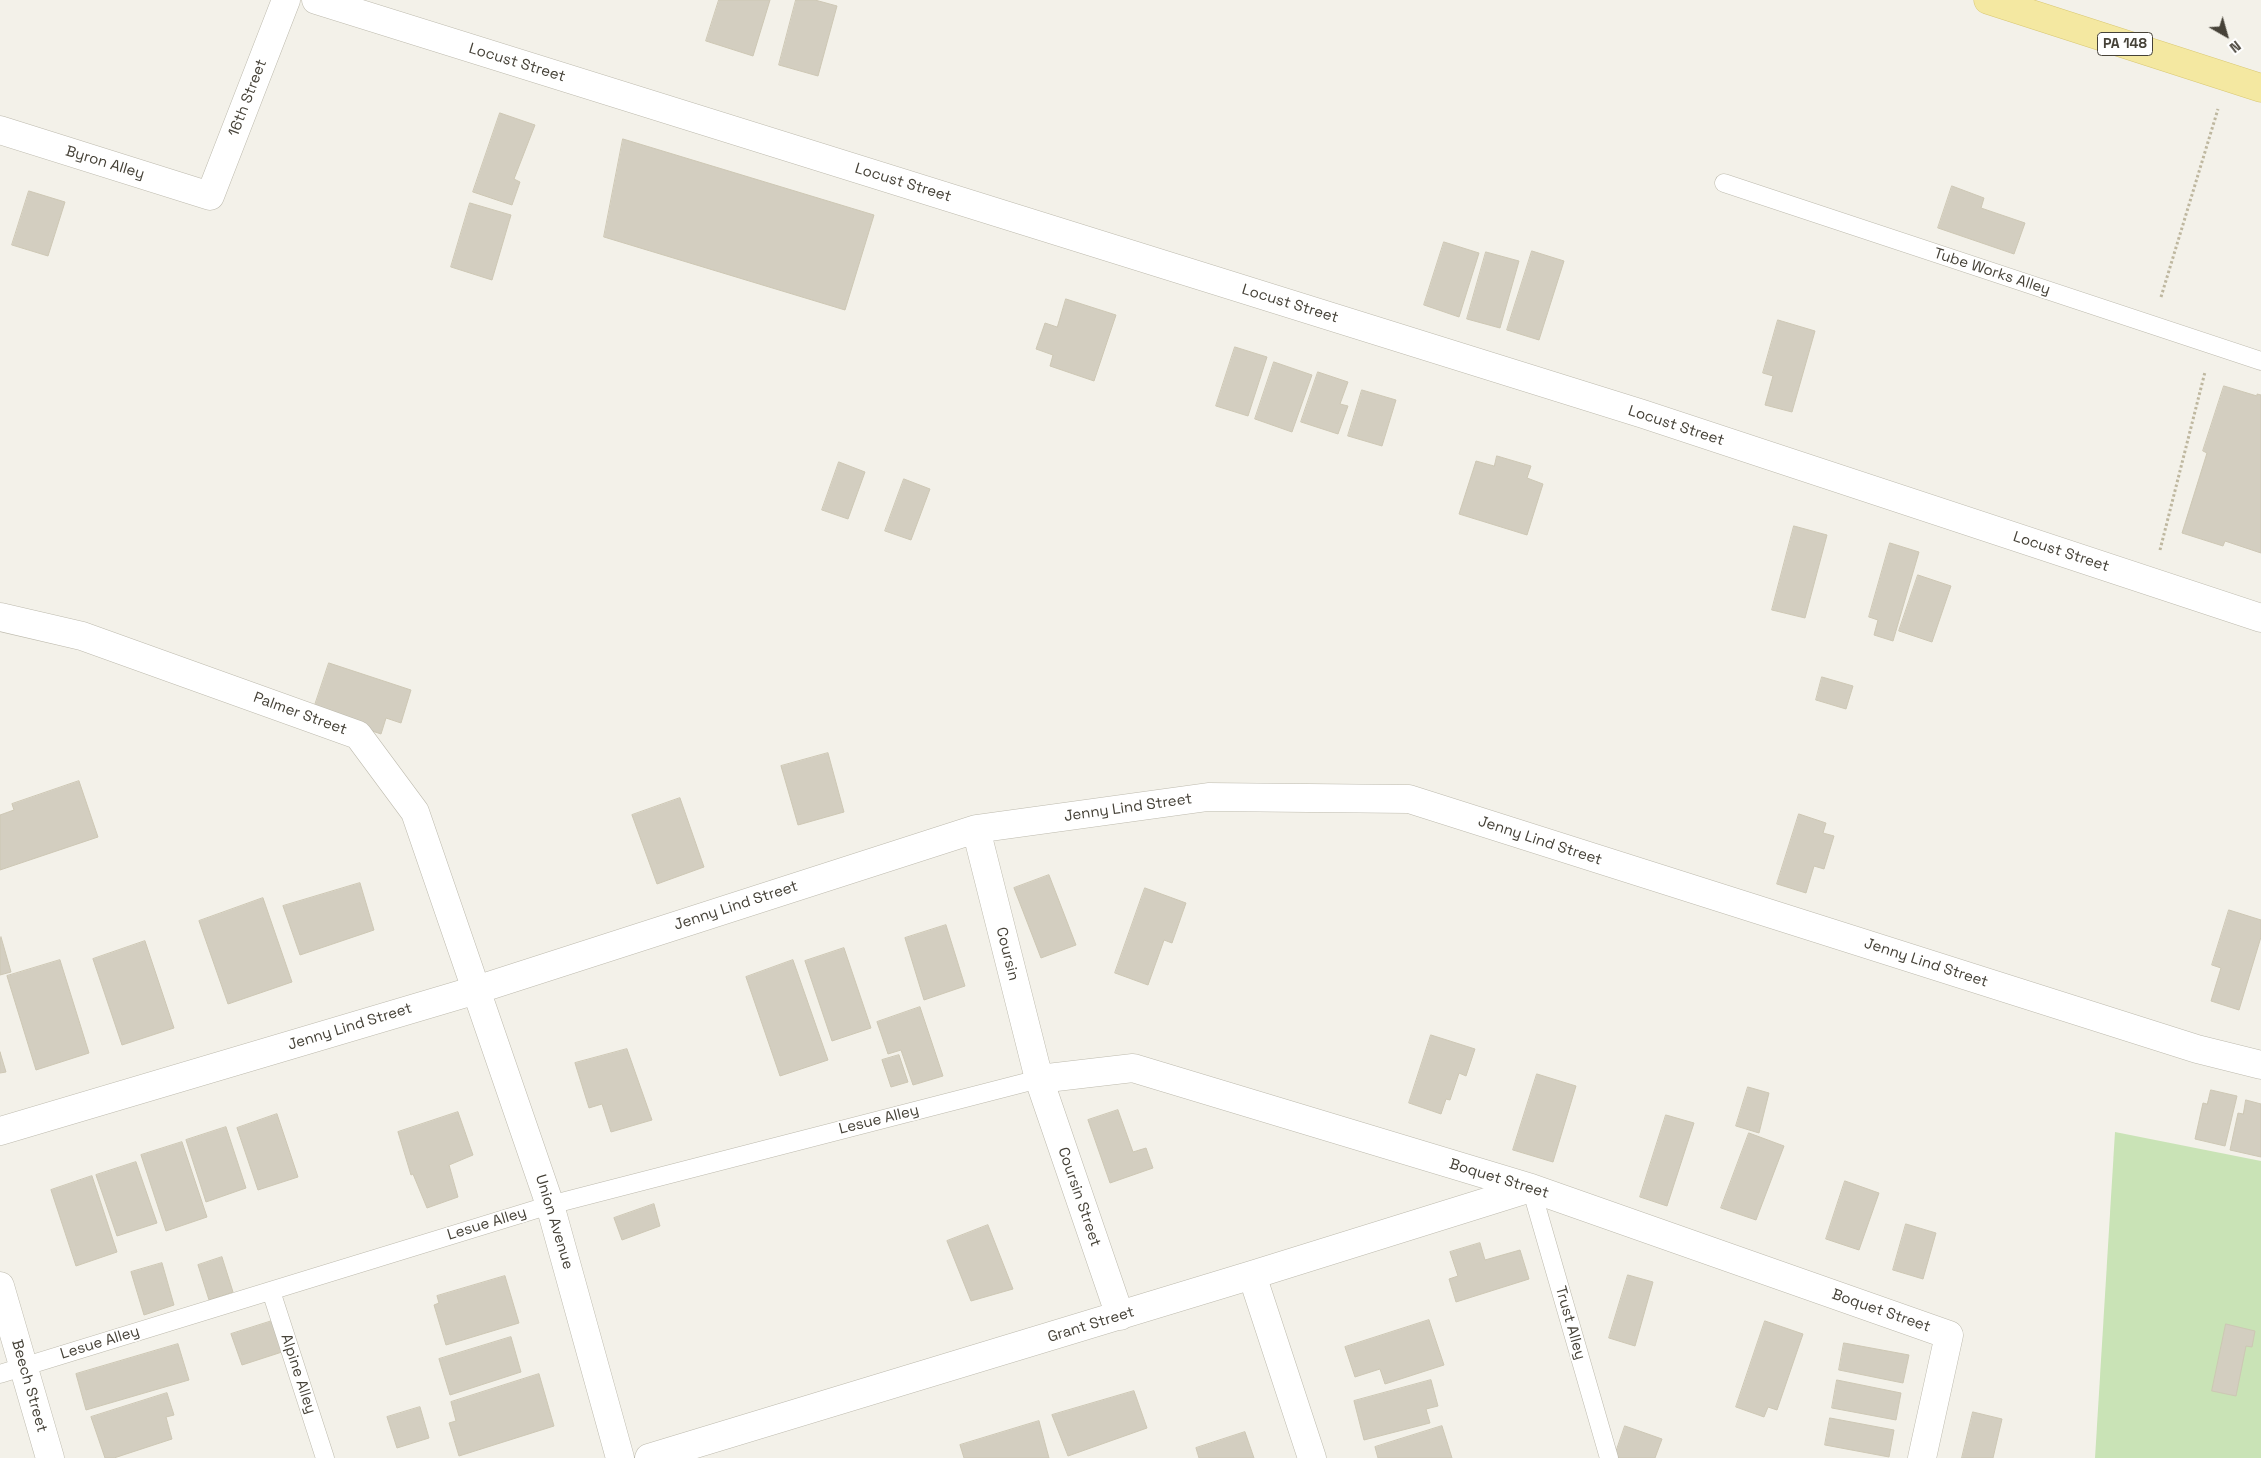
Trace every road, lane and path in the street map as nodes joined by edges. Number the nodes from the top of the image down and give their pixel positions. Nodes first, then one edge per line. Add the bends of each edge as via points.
1 (286, 0) edge
2 (316, 0) edge
3 (1988, 0) edge
4 (2261, 88) edge
5 (2216, 113) dead end
6 (0, 130) edge
7 (1724, 183) dead end
8 (210, 196) joint
9 (2161, 296) dead end
10 (2261, 361) edge
11 (2206, 367) dead end
12 (2162, 541) dead end
13 (0, 617) edge
14 (2261, 618) edge
15 (976, 829) junction
16 (476, 990) junction
17 (2261, 1065) edge
18 (1039, 1079) junction
19 (0, 1131) edge
20 (1530, 1188) junction
21 (550, 1205) junction
22 (1252, 1275) junction
23 (0, 1286) edge
24 (270, 1291) junction
25 (1120, 1316) junction
26 (12, 1370) edge
27 (50, 1458) edge
28 (325, 1458) edge
29 (620, 1458) edge
30 (649, 1458) edge
31 (1312, 1458) edge
32 (1609, 1458) edge
33 (1922, 1458) edge

1 - 8 street, 16th Street
2 - 14 street, Locust Street via 1643,414
3 - 4 main road, PA 148
5 - 9 path
6 - 8 street, Byron Alley
7 - 10 lane, Tube Works Alley
11 - 12 path
13 - 16 street, Palmer Street via 82,636 358,735 415,812
15 - 16 street, Jenny Lind Street
15 - 17 street, Jenny Lind Street via 1208,797 1409,799 2197,1049
15 - 18 street, Coursin
16 - 19 street, Jenny Lind Street
16 - 21 street, Union Avenue
18 - 20 street, Boquet Street via 1133,1068
18 - 21 lane, Lesue Alley
18 - 25 street, Coursin Street
20 - 22 street, Grant Street
20 - 32 lane, Trust Alley
20 - 33 street, Boquet Street via 1949,1336
21 - 24 lane, Lesue Alley
21 - 29 street, Union Avenue
22 - 25 street, Grant Street
22 - 31 street
23 - 26 street, Beech Street
24 - 26 lane, Lesue Alley
24 - 28 lane, Alpine Alley
25 - 30 street, Grant Street
26 - 27 street, Beech Street

